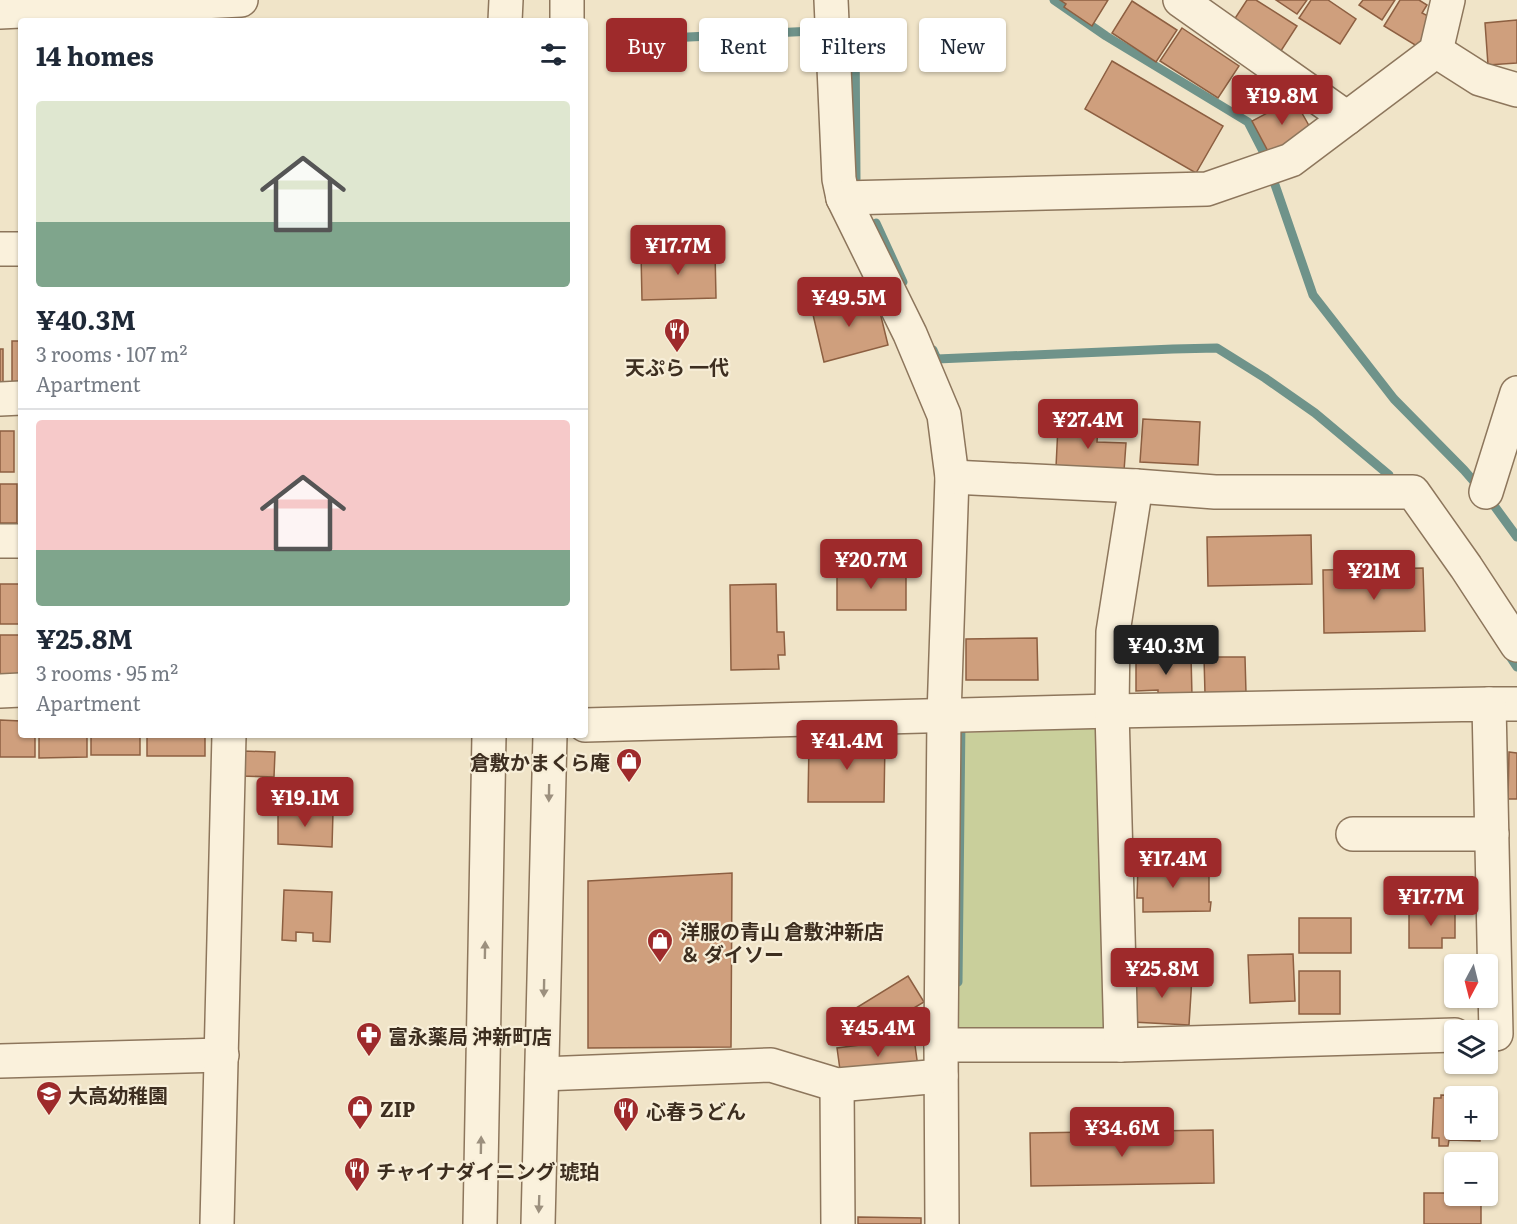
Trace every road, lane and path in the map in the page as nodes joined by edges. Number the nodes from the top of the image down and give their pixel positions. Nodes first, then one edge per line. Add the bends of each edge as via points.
1 (221, 0) edge
2 (506, 0) edge
3 (567, 0) edge
4 (1180, 0) edge
5 (1446, 2) edge
6 (0, 12) edge
7 (505, 18) edge
8 (567, 18) edge
9 (1436, 51) junction
10 (834, 72) edge
11 (1517, 90) edge
12 (1347, 118) junction
13 (843, 198) junction
14 (0, 249) edge
15 (18, 249) edge
16 (1517, 393) edge
17 (18, 398) edge
18 (0, 399) edge
19 (952, 477) junction
20 (1136, 486) junction
21 (1486, 492) dead end
22 (0, 541) edge
23 (18, 541) edge
24 (1517, 645) edge
25 (18, 690) edge
26 (0, 691) edge
27 (1503, 704) edge
28 (1113, 711) junction
29 (954, 715) junction
30 (588, 725) edge
31 (229, 738) edge
32 (489, 738) edge
33 (550, 738) edge
34 (1353, 834) dead end
35 (1492, 834) junction
36 (1500, 1034) edge
37 (1444, 1035) edge
38 (1121, 1046) junction
39 (948, 1053) junction
40 (222, 1055) junction
41 (0, 1061) edge
42 (542, 1074) junction
43 (837, 1085) junction
44 (217, 1224) edge
45 (480, 1224) edge
46 (538, 1224) edge
47 (838, 1224) edge
48 (942, 1224) edge

1 - 6 street
2 - 7 street
3 - 8 street
4 - 12 street
5 - 9 street
9 - 11 street via 1480,79
9 - 12 street
10 - 13 street
12 - 13 street via 1291,160 1207,189
13 - 19 street via 910,334 944,415
14 - 15 street
16 - 21 street
17 - 18 street
19 - 20 street
19 - 29 street
20 - 24 street via 1215,492 1413,492
20 - 28 street via 1113,632
22 - 23 street
25 - 26 street
27 - 28 street
27 - 35 street
28 - 29 street
28 - 38 street
29 - 30 street
29 - 39 street
31 - 40 street
45 -> 32 street
33 -> 42 street
34 - 35 street
35 - 36 street
37 - 38 street
38 - 39 street
39 - 43 street
39 - 48 street
40 - 41 street
40 - 44 street
42 - 43 street via 771,1065
42 -> 46 street
43 - 47 street

